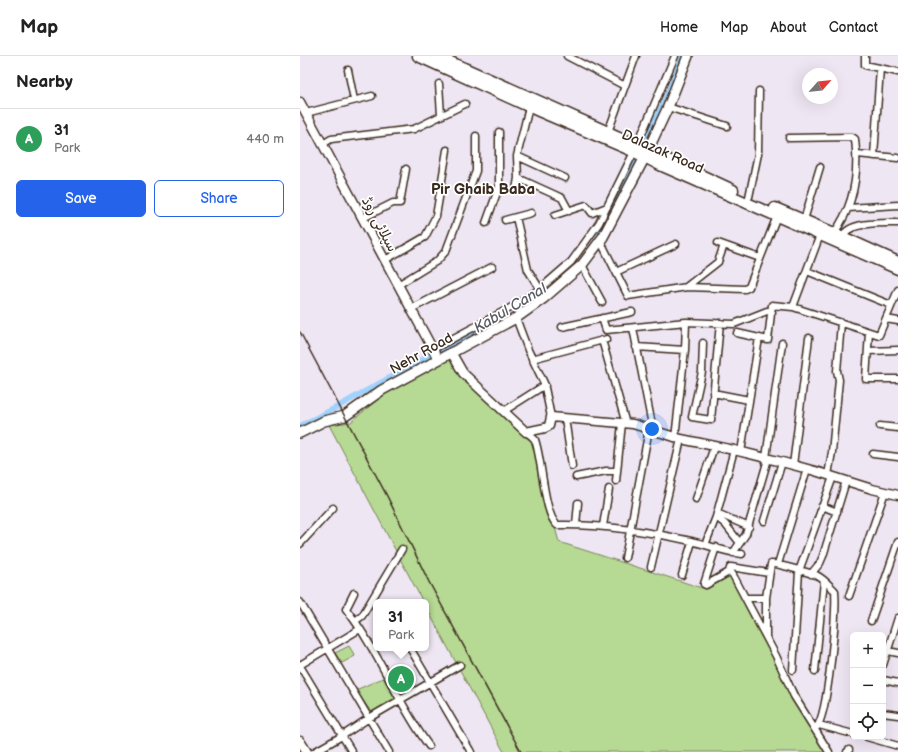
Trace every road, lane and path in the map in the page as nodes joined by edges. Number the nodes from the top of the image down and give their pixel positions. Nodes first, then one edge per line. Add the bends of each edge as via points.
1 (418, 56) edge
2 (567, 56) edge
3 (636, 56) edge
4 (675, 56) edge
5 (688, 56) edge
6 (865, 56) edge
7 (436, 57) edge
8 (880, 68) junction
9 (348, 70) dead end
10 (898, 72) edge
11 (438, 84) dead end
12 (625, 86) junction
13 (759, 91) dead end
14 (372, 96) dead end
15 (354, 100) junction
16 (300, 102) edge
17 (465, 104) dead end
18 (529, 107) junction
19 (668, 107) junction
20 (306, 114) junction
21 (442, 115) junction
22 (727, 126) dead end
23 (499, 132) dead end
24 (608, 132) junction
25 (476, 136) dead end
26 (789, 138) dead end
27 (323, 144) junction
28 (447, 150) dead end
29 (640, 151) junction
30 (857, 154) junction
31 (518, 156) junction
32 (874, 156) junction
33 (898, 158) edge
34 (820, 167) dead end
35 (406, 169) dead end
36 (518, 178) junction
37 (564, 178) dead end
38 (516, 190) dead end
39 (749, 197) junction
40 (898, 205) edge
41 (607, 207) junction
42 (848, 208) junction
43 (569, 211) junction
44 (531, 213) dead end
45 (555, 215) dead end
46 (777, 216) junction
47 (516, 217) junction
48 (362, 218) junction
49 (505, 220) dead end
50 (804, 220) junction
51 (486, 223) dead end
52 (898, 223) edge
53 (820, 235) junction
54 (838, 235) junction
55 (600, 240) junction
56 (718, 243) dead end
57 (676, 244) dead end
58 (724, 245) junction
59 (760, 258) junction
60 (385, 260) junction
61 (898, 262) edge
62 (582, 265) junction
63 (492, 266) dead end
64 (898, 269) edge
65 (807, 271) junction
66 (616, 272) junction
67 (398, 285) junction
68 (686, 287) junction
69 (540, 289) junction
70 (898, 290) edge
71 (602, 302) dead end
72 (891, 305) junction
73 (793, 307) junction
74 (411, 309) junction
75 (632, 312) dead end
76 (772, 312) junction
77 (516, 318) junction
78 (602, 318) junction
79 (886, 319) junction
80 (898, 321) edge
81 (686, 322) junction
82 (720, 323) junction
83 (841, 323) junction
84 (562, 327) dead end
85 (633, 328) junction
86 (869, 332) junction
87 (737, 333) dead end
88 (759, 338) junction
89 (809, 338) dead end
90 (703, 343) dead end
91 (782, 343) dead end
92 (636, 347) junction
93 (433, 348) junction
94 (685, 350) junction
95 (868, 350) junction
96 (898, 350) edge
97 (451, 352) junction
98 (438, 358) junction
99 (532, 360) junction
100 (898, 379) edge
101 (544, 385) junction
102 (713, 393) junction
103 (749, 400) junction
104 (504, 411) junction
105 (551, 417) junction
106 (565, 418) junction
107 (624, 424) junction
108 (880, 426) dead end
109 (898, 428) edge
110 (651, 429) junction
111 (526, 432) junction
112 (300, 433) edge
113 (678, 438) junction
114 (714, 447) junction
115 (737, 451) junction
116 (873, 454) dead end
117 (898, 457) edge
118 (767, 458) junction
119 (782, 462) junction
120 (793, 465) junction
121 (572, 466) dead end
122 (807, 469) junction
123 (617, 471) junction
124 (830, 476) junction
125 (576, 477) dead end
126 (616, 480) dead end
127 (846, 481) junction
128 (608, 489) dead end
129 (885, 492) junction
130 (898, 495) edge
131 (696, 500) dead end
132 (578, 503) dead end
133 (822, 506) junction
134 (333, 508) dead end
135 (837, 512) junction
136 (716, 515) junction
137 (764, 520) dead end
138 (576, 525) junction
139 (603, 526) junction
140 (748, 527) junction
141 (631, 530) junction
142 (659, 535) junction
143 (692, 542) junction
144 (898, 542) edge
145 (300, 544) edge
146 (740, 544) junction
147 (705, 545) junction
148 (716, 548) junction
149 (402, 549) dead end
150 (733, 553) junction
151 (742, 554) dead end
152 (625, 558) dead end
153 (778, 564) junction
154 (651, 567) dead end
155 (799, 571) junction
156 (729, 572) junction
157 (769, 573) junction
158 (811, 574) junction
159 (682, 575) dead end
160 (824, 581) junction
161 (354, 593) dead end
162 (849, 596) dead end
163 (745, 598) junction
164 (766, 598) junction
165 (300, 602) edge
166 (370, 602) junction
167 (373, 604) edge
168 (898, 618) edge
169 (355, 621) junction
170 (871, 621) dead end
171 (819, 623) junction
172 (833, 625) junction
173 (360, 628) junction
174 (766, 637) junction
175 (328, 648) junction
176 (412, 651) edge
177 (888, 651) junction
178 (898, 653) edge
179 (886, 657) edge
180 (460, 664) dead end
181 (300, 666) edge
182 (793, 670) dead end
183 (815, 671) dead end
184 (886, 681) edge
185 (430, 682) junction
186 (898, 683) edge
187 (400, 700) junction
188 (886, 713) edge
189 (898, 715) edge
190 (369, 718) junction
191 (817, 727) junction
192 (850, 733) edge
193 (342, 736) junction
194 (877, 740) edge
195 (300, 741) edge
196 (429, 746) dead end
197 (898, 746) edge
198 (307, 752) edge
199 (314, 752) edge
200 (352, 752) edge
201 (389, 752) edge
202 (471, 752) edge
203 (829, 752) edge

1 - 7 main road, Dalazak Road
2 - 12 street
3 - 12 street
4 - 29 street
5 - 19 main road, Nehr Road
6 - 8 street via 865,65
7 - 18 main road, Dalazak Road
7 - 24 main road, Dalazak Road
8 - 10 street
8 - 32 street
9 - 15 street
11 - 21 street
12 - 24 street
13 - 39 street via 758,154
14 - 15 street
15 - 20 street
16 - 20 street, سپلائی روڈ
17 - 21 street
18 - 29 main road, Dalazak Road
18 - 31 street
19 - 22 street
19 - 29 main road, Nehr Road
20 - 27 street, سپلائی روڈ
21 - 27 street via 414,129 331,139
23 - 51 street via 499,187
24 - 29 main road, Dalazak Road
25 - 67 street via 476,171 446,251 437,261
26 - 30 street via 852,138 855,140
27 - 48 street, سپلائی روڈ
28 - 60 street via 436,216 425,237
29 - 39 main road, Dalazak Road
29 - 41 street
29 - 46 main road, Dalazak Road
29 - 55 main road, Nehr Road
30 - 32 street
30 - 42 street
31 - 36 street
31 - 37 street
32 - 33 street
34 - 50 street
35 - 48 street via 400,203 393,203
36 - 38 street
36 - 43 street via 562,198
39 - 50 main road, Dalazak Road
40 - 42 street
41 - 43 street via 592,213 586,205
41 - 69 street via 599,223 571,262
42 - 54 street
43 - 45 street
44 - 47 street
46 - 53 main road, Dalazak Road
46 - 59 street
47 - 49 street
47 - 69 street via 528,270
48 - 60 street, سپلائی روڈ
50 - 54 main road, Dalazak Road
52 - 54 street via 868,223
53 - 64 main road, Dalazak Road
53 - 65 street
54 - 61 main road, Dalazak Road
55 - 62 main road, Nehr Road
55 - 66 street
56 - 58 street
57 - 66 street
58 - 59 street
58 - 68 street via 718,262
59 - 68 street via 749,287 745,289
60 - 67 street, سپلائی روڈ
62 - 71 street
62 - 77 main road, Nehr Road
63 - 74 street
65 - 72 street
65 - 73 street
66 - 68 street via 628,296
67 - 74 street, سپلائی روڈ
69 - 93 street via 514,306
70 - 72 street
72 - 79 street
73 - 76 street via 772,305
73 - 83 street
74 - 93 street, سپلائی روڈ
75 - 78 street
76 - 82 street via 767,311 734,324
76 - 88 street via 768,340
77 - 97 main road, Nehr Road
77 - 99 street
78 - 84 street
78 - 85 street via 606,330
79 - 80 street
79 - 86 street via 879,335
81 - 82 street
81 - 85 street
81 - 94 street
82 - 102 street
83 - 86 street
83 - 124 street via 836,371 839,380
85 - 92 street
86 - 95 street
87 - 88 street
88 - 103 street
89 - 120 street
90 - 102 street via 702,372 692,417 711,420
91 - 118 street
92 - 94 street
92 - 110 street
93 - 98 street, سپلائی روڈ
94 - 113 street
95 - 96 street
95 - 100 street via 866,379
97 - 98 main road, Nehr Road
97 - 104 street via 463,373
98 - 112 main road, Nehr Road via 382,390 345,416 324,421
99 - 101 street
99 - 107 street via 605,340
101 - 104 street
101 - 105 street
102 - 103 street
103 - 115 street
104 - 111 street
105 - 106 street
105 - 111 street via 549,426
106 - 107 street
106 - 121 street
107 - 110 street
107 - 123 street
108 - 109 street
110 - 113 street
110 - 141 street
111 - 138 street via 534,439 553,520 557,525
113 - 114 street
113 - 142 street
114 - 115 street
114 - 131 street
115 - 118 street
115 - 136 street
116 - 117 street
118 - 119 street
118 - 140 street
119 - 120 street
119 - 137 street
120 - 122 street
122 - 124 street
122 - 153 street
123 - 125 street
123 - 126 street
124 - 127 street
124 - 133 street
127 - 129 street
127 - 135 street
128 - 139 street
129 - 130 street
129 - 162 street
132 - 138 street
133 - 135 street
133 - 155 street
134 - 145 street
135 - 158 street via 823,556
136 - 140 street
136 - 146 street
136 - 147 street
138 - 139 street
139 - 141 street
140 - 146 street
141 - 142 street
141 - 152 street
142 - 143 street
142 - 154 street
143 - 147 street
143 - 159 street
144 - 170 street
146 - 150 street
147 - 148 street
148 - 150 street
148 - 156 street via 704,584
149 - 166 street
150 - 151 street
153 - 155 street
153 - 157 street via 770,564
155 - 158 street
155 - 182 street
156 - 157 street via 731,567
156 - 163 street
157 - 164 street
158 - 160 street
160 - 171 street
160 - 172 street via 835,592
161 - 169 street via 346,609
163 - 164 street
163 - 174 street
164 - 174 street
165 - 175 street
166 - 167 street
166 - 169 street via 362,616
168 - 177 street
169 - 173 street
171 - 172 street
171 - 183 street
172 - 191 street via 828,685
173 - 175 street
173 - 187 street
174 - 191 street via 794,696
175 - 181 street
175 - 190 street
176 - 185 street
177 - 178 street
177 - 179 street
180 - 185 street
181 - 193 street
184 - 186 street
185 - 187 street
185 - 202 street
187 - 190 street
187 - 196 street
188 - 189 street
190 - 193 street
190 - 201 street
191 - 192 street
191 - 203 street
193 - 199 street
193 - 200 street
194 - 197 street
195 - 198 street

